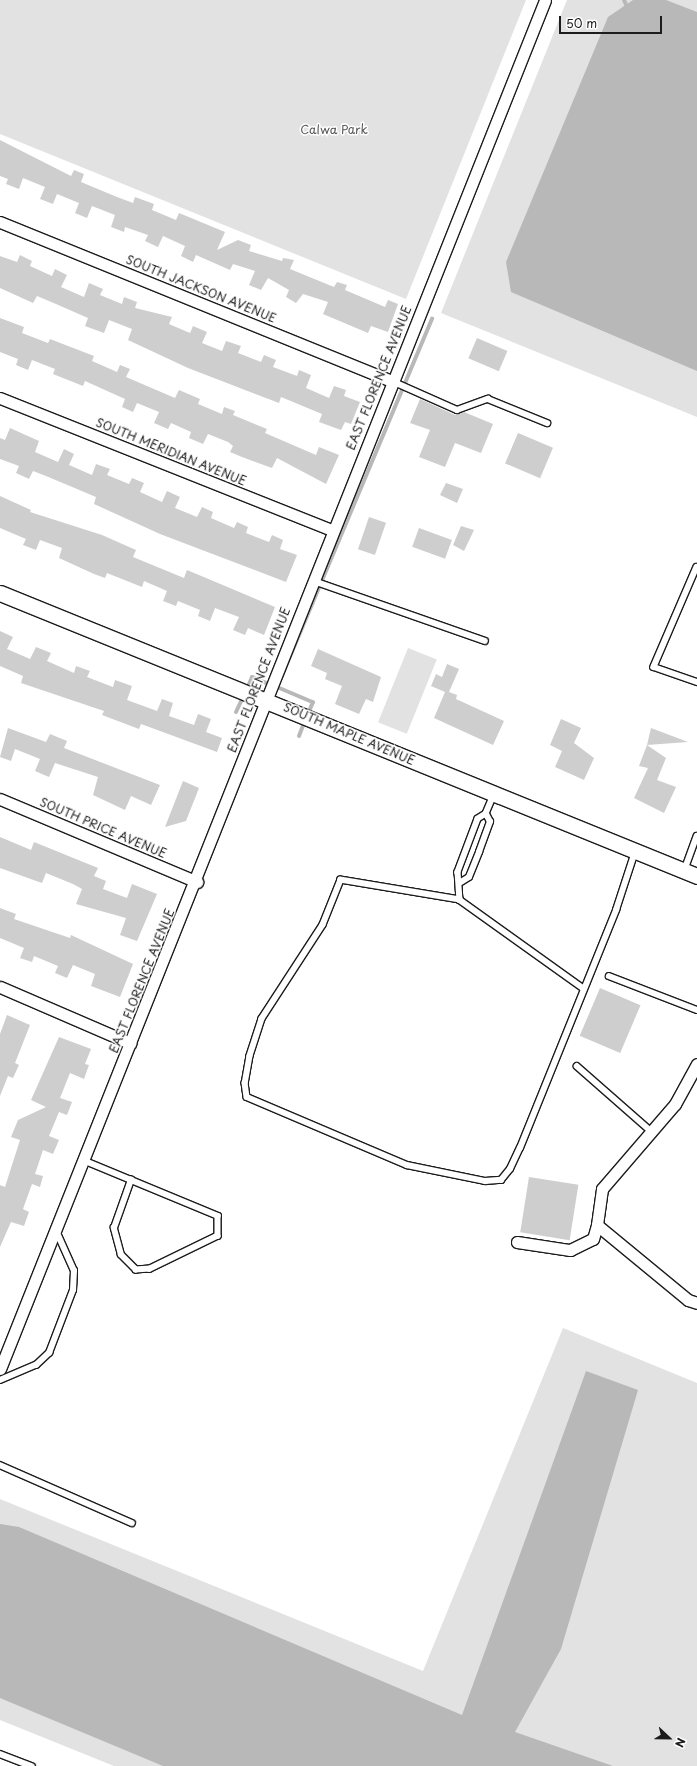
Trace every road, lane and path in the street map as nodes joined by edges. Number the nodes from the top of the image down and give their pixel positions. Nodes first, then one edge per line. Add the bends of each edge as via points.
1 (545, 0) edge
2 (0, 222) edge
3 (392, 381) junction
4 (0, 398) edge
5 (547, 423) dead end
6 (332, 530) junction
7 (697, 567) edge
8 (311, 580) junction
9 (0, 593) edge
10 (485, 641) dead end
11 (697, 682) edge
12 (266, 700) junction
13 (494, 795) junction
14 (0, 799) edge
15 (486, 814) junction
16 (697, 836) edge
17 (635, 851) junction
18 (690, 874) edge
19 (197, 882) junction
20 (461, 882) junction
21 (460, 900) junction
22 (609, 976) dead end
23 (0, 987) edge
24 (583, 988) junction
25 (697, 1010) edge
26 (130, 1043) junction
27 (697, 1064) edge
28 (577, 1066) dead end
29 (652, 1132) junction
30 (83, 1160) junction
31 (131, 1180) junction
32 (597, 1225) junction
33 (56, 1230) junction
34 (517, 1242) dead end
35 (697, 1303) edge
36 (0, 1369) edge
37 (0, 1380) edge
38 (0, 1465) edge
39 (132, 1523) dead end
40 (0, 1754) edge
41 (32, 1766) edge

1 - 3 street, EAST FLORENCE AVENUE
2 - 3 street, SOUTH JACKSON AVENUE
3 - 5 lane via 457,410 488,399
3 - 6 street, EAST FLORENCE AVENUE
4 - 6 street, SOUTH MERIDIAN AVENUE
6 - 8 street, EAST FLORENCE AVENUE
7 - 11 lane via 654,668
8 - 10 lane
8 - 12 street, EAST FLORENCE AVENUE
9 - 12 main road, SOUTH MAPLE AVENUE
12 - 13 main road, SOUTH MAPLE AVENUE
12 - 19 street, EAST FLORENCE AVENUE
13 - 15 lane
13 - 17 main road, SOUTH MAPLE AVENUE
14 - 19 street, SOUTH PRICE AVENUE
15 - 20 lane via 478,819 458,872
15 - 20 lane via 490,822 486,834 469,877
16 - 18 lane
17 - 18 main road, SOUTH MAPLE AVENUE
17 - 24 lane via 616,910
19 - 26 street, EAST FLORENCE AVENUE
20 - 21 lane
21 - 24 lane
21 - 24 lane via 341,880 323,925 262,1019 250,1056 245,1084 247,1097 407,1165 485,1181 501,1180 510,1169 520,1148
22 - 25 lane
23 - 26 street
26 - 30 street, EAST FLORENCE AVENUE
27 - 29 street via 675,1104
28 - 29 lane
29 - 32 street via 602,1189
30 - 31 lane
30 - 33 street, EAST FLORENCE AVENUE
31 - 31 lane via 218,1216 218,1236 150,1269 136,1270 121,1255 114,1228
32 - 34 street via 593,1240 570,1250
32 - 35 street via 688,1300
33 - 36 street, EAST FLORENCE AVENUE
33 - 37 lane via 74,1271 73,1290 49,1353 36,1365
38 - 39 lane
40 - 41 lane

